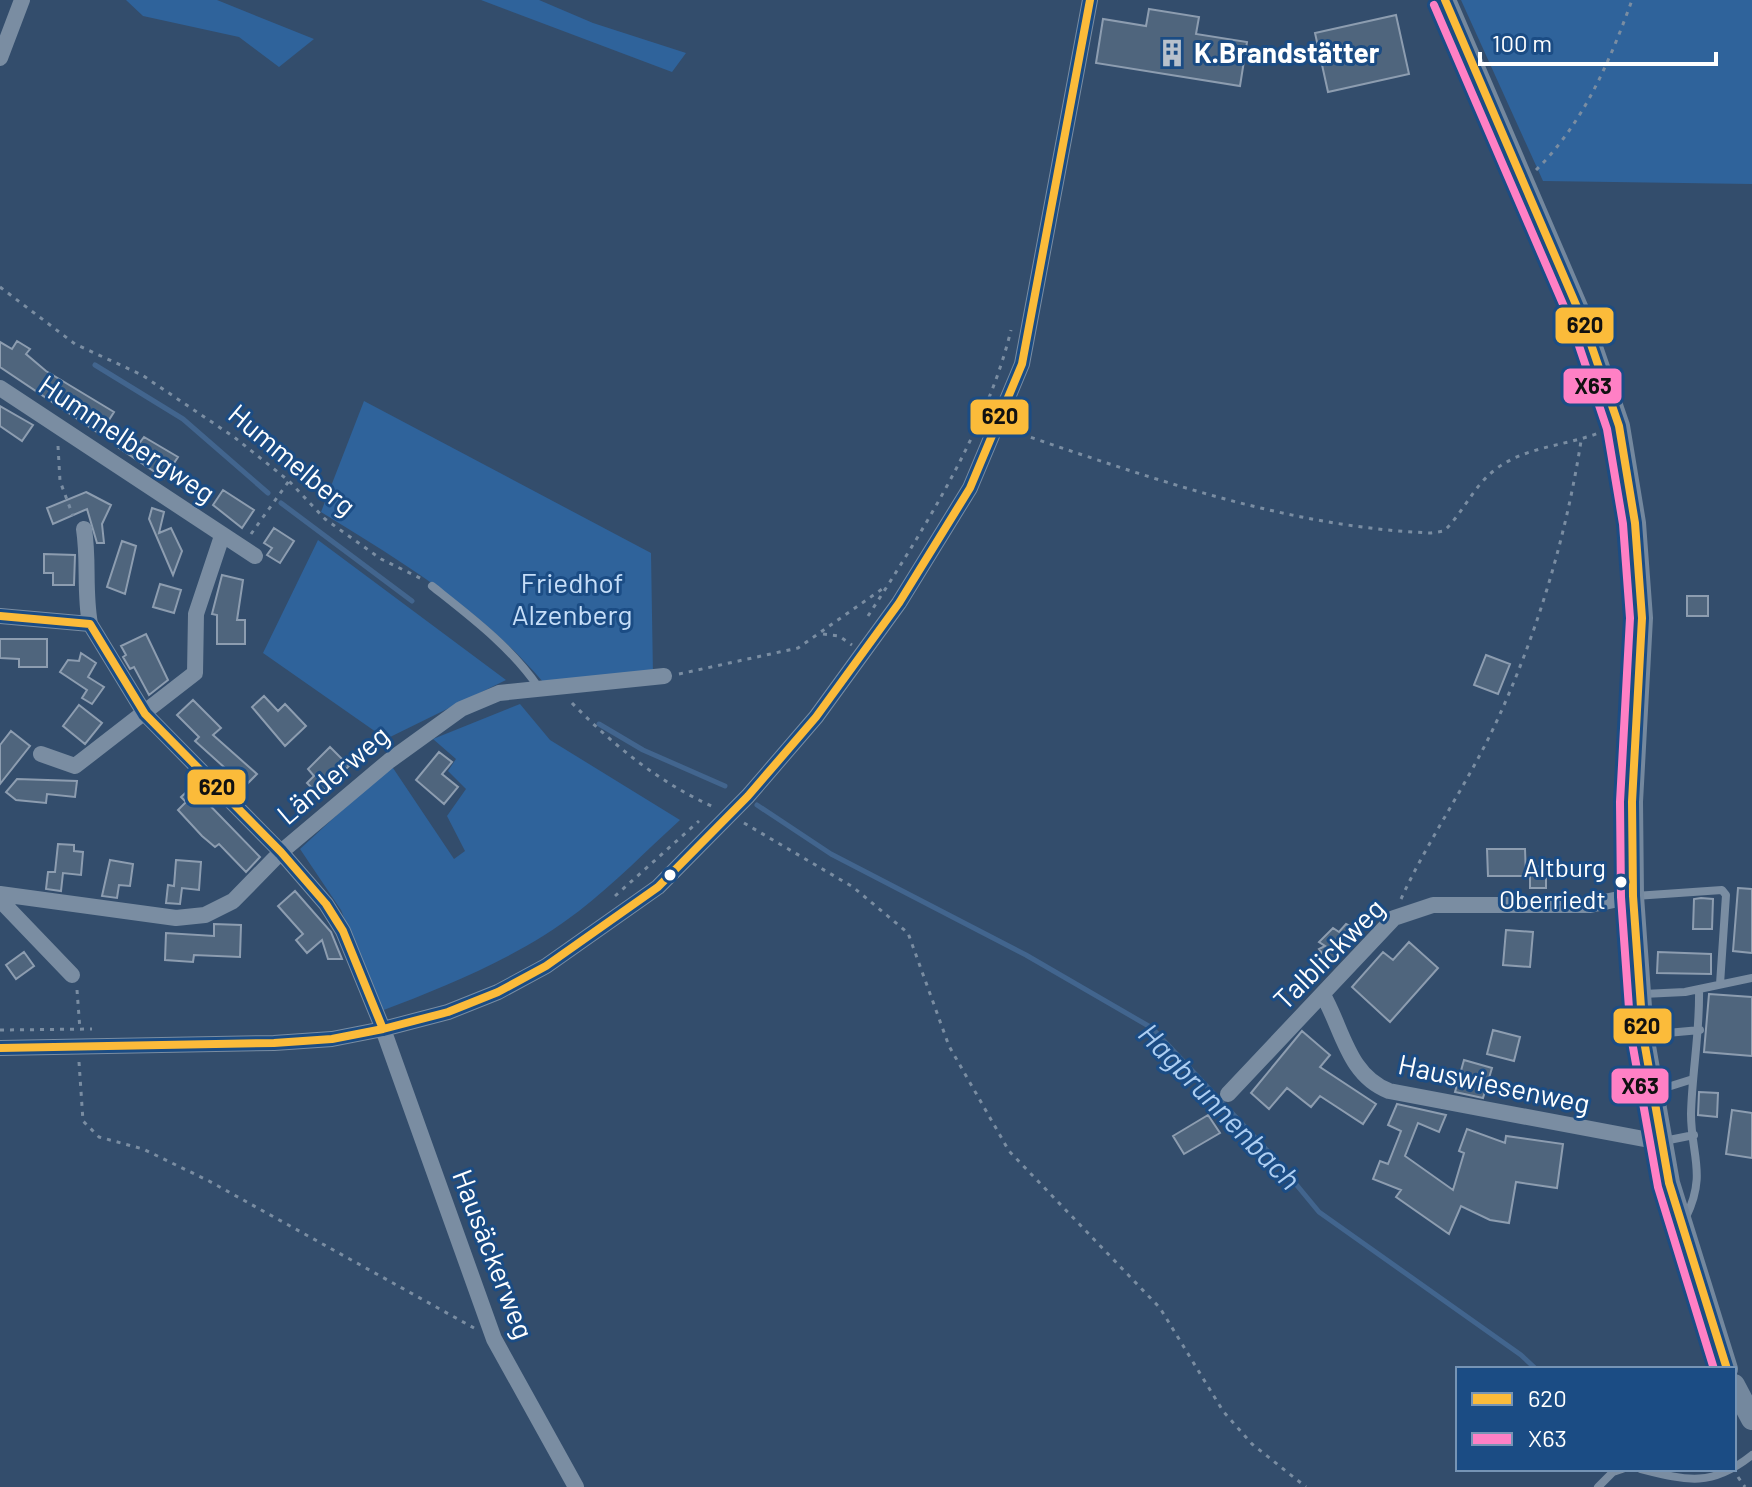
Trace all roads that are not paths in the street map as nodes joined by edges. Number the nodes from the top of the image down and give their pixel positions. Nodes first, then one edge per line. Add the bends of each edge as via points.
1 (22, 0) edge
2 (1090, 0) edge
3 (1445, 0) edge
4 (3, 50) edge
5 (0, 388) edge
6 (84, 529) road end
7 (222, 536) junction
8 (249, 552) road end
9 (432, 586) road end
10 (0, 616) edge
11 (90, 624) junction
12 (664, 676) road end
13 (547, 686) junction
14 (145, 714) junction
15 (41, 754) dead end
16 (281, 852) junction
17 (1633, 896) junction
18 (0, 897) edge
19 (72, 975) road end
20 (1752, 978) edge
21 (1720, 984) junction
22 (1699, 990) junction
23 (1638, 994) junction
24 (1323, 995) junction
25 (383, 1029) junction
26 (1700, 1030) junction
27 (1643, 1035) junction
28 (0, 1048) edge
29 (1693, 1079) junction
30 (1651, 1093) junction
31 (1228, 1094) dead end
32 (1694, 1135) junction
33 (1660, 1142) junction
34 (1680, 1228) junction
35 (1726, 1367) edge
36 (1736, 1389) edge
37 (1752, 1419) edge
38 (1616, 1471) edge
39 (1649, 1471) edge
40 (1729, 1471) edge
41 (576, 1487) edge
42 (1598, 1487) edge

1 - 4 street
2 - 25 street via 1022,364 970,488 864,654 816,717 721,811 658,887 546,966 498,992
3 - 17 street via 1583,321 1619,426 1635,523 1642,618 1632,802
5 - 7 street, Hummelbergweg
6 - 11 street
7 - 8 street, Hummelbergweg
7 - 14 street, Hummelbergweg via 196,614 195,673
9 - 13 lane
10 - 11 street
11 - 14 street, Hausäckerweg
12 - 13 street, Länderweg
13 - 16 street, Länderweg via 499,693 461,709 389,761
14 - 15 street, Hummelbergweg via 75,766
14 - 16 street, Hausäckerweg
16 - 18 street, Länderweg via 233,901 205,915 176,918
16 - 25 street, Hausäckerweg via 343,931
17 - 21 lane via 1722,890 1726,895
17 - 23 street
17 - 24 street, Talblickweg via 1590,905 1433,905 1394,918
18 - 19 street
20 - 21 lane
21 - 22 lane
22 - 23 lane
22 - 26 lane
23 - 27 street
24 - 31 street, Talblickweg
24 - 33 street, Hauswiesenweg via 1356,1067 1374,1085
25 - 28 street via 274,1043
25 - 41 street, Hausäckerweg via 494,1339
26 - 27 lane
26 - 29 lane
27 - 30 street
29 - 30 lane
29 - 32 lane
30 - 33 street
32 - 33 lane
32 - 34 lane via 1696,1196
33 - 34 street
34 - 35 street
36 - 37 street
38 - 42 lane
39 - 40 lane via 1685,1480 1716,1480

